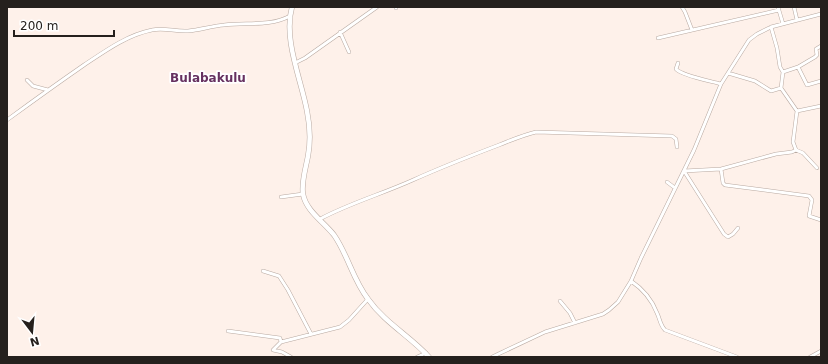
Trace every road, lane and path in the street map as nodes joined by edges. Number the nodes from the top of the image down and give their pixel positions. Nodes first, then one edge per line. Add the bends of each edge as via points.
1 (292, 7) edge
2 (377, 7) edge
3 (682, 7) edge
4 (794, 7) edge
5 (778, 9) edge
6 (821, 14) edge
7 (290, 16) junction
8 (797, 20) junction
9 (783, 24) junction
10 (771, 27) junction
11 (692, 30) junction
12 (340, 32) junction
13 (658, 38) dead end
14 (821, 46) edge
15 (349, 52) dead end
16 (295, 63) junction
17 (678, 63) dead end
18 (798, 66) junction
19 (783, 72) junction
20 (728, 73) junction
21 (27, 80) dead end
22 (821, 81) edge
23 (721, 84) junction
24 (781, 88) junction
25 (48, 90) junction
26 (821, 106) edge
27 (798, 111) junction
28 (7, 120) edge
29 (677, 147) dead end
30 (796, 150) junction
31 (817, 168) dead end
32 (721, 169) junction
33 (684, 171) junction
34 (667, 182) dead end
35 (675, 188) junction
36 (303, 194) junction
37 (281, 197) dead end
38 (320, 219) junction
39 (821, 220) edge
40 (738, 228) dead end
41 (263, 271) dead end
42 (631, 281) junction
43 (368, 299) junction
44 (560, 301) dead end
45 (576, 322) junction
46 (228, 332) dead end
47 (311, 334) junction
48 (281, 342) junction
49 (821, 351) edge
50 (427, 355) edge
51 (291, 357) edge
52 (417, 357) edge
53 (492, 357) edge
54 (737, 357) edge
55 (810, 357) edge

1 - 7 street
2 - 12 street
3 - 11 street
4 - 8 street
5 - 9 street
5 - 11 street
6 - 8 street
7 - 16 street
7 - 25 street via 272,23 226,24 190,31 161,28 151,30 119,43
8 - 9 street
9 - 10 street
10 - 19 street
10 - 20 street via 749,40
11 - 13 street
12 - 15 street
12 - 16 street
14 - 18 street via 816,49 815,57
16 - 36 street via 310,131
17 - 23 street via 676,69 679,72
18 - 19 street
18 - 22 street via 808,85
19 - 24 street
20 - 23 street
20 - 24 street via 755,81 771,91
21 - 25 street via 33,86
23 - 33 street
24 - 27 street
25 - 28 street
26 - 27 street
27 - 30 street via 793,142
29 - 38 street via 676,138 672,136 536,132 521,135
30 - 31 street
30 - 32 street
32 - 33 street
32 - 39 street via 724,184 809,196 812,200 810,216
33 - 35 street
33 - 40 street via 724,234 731,236
34 - 35 street
35 - 42 street
36 - 37 street
36 - 38 street via 309,207
38 - 43 street via 338,241
41 - 47 street via 279,276
42 - 45 street via 618,302 609,310
42 - 54 street via 646,293 665,330
43 - 47 street via 345,324
43 - 50 street via 395,328
44 - 45 street
45 - 53 street via 537,335
46 - 48 street via 280,338
47 - 48 street
48 - 51 street via 273,350
49 - 55 street
50 - 52 street

